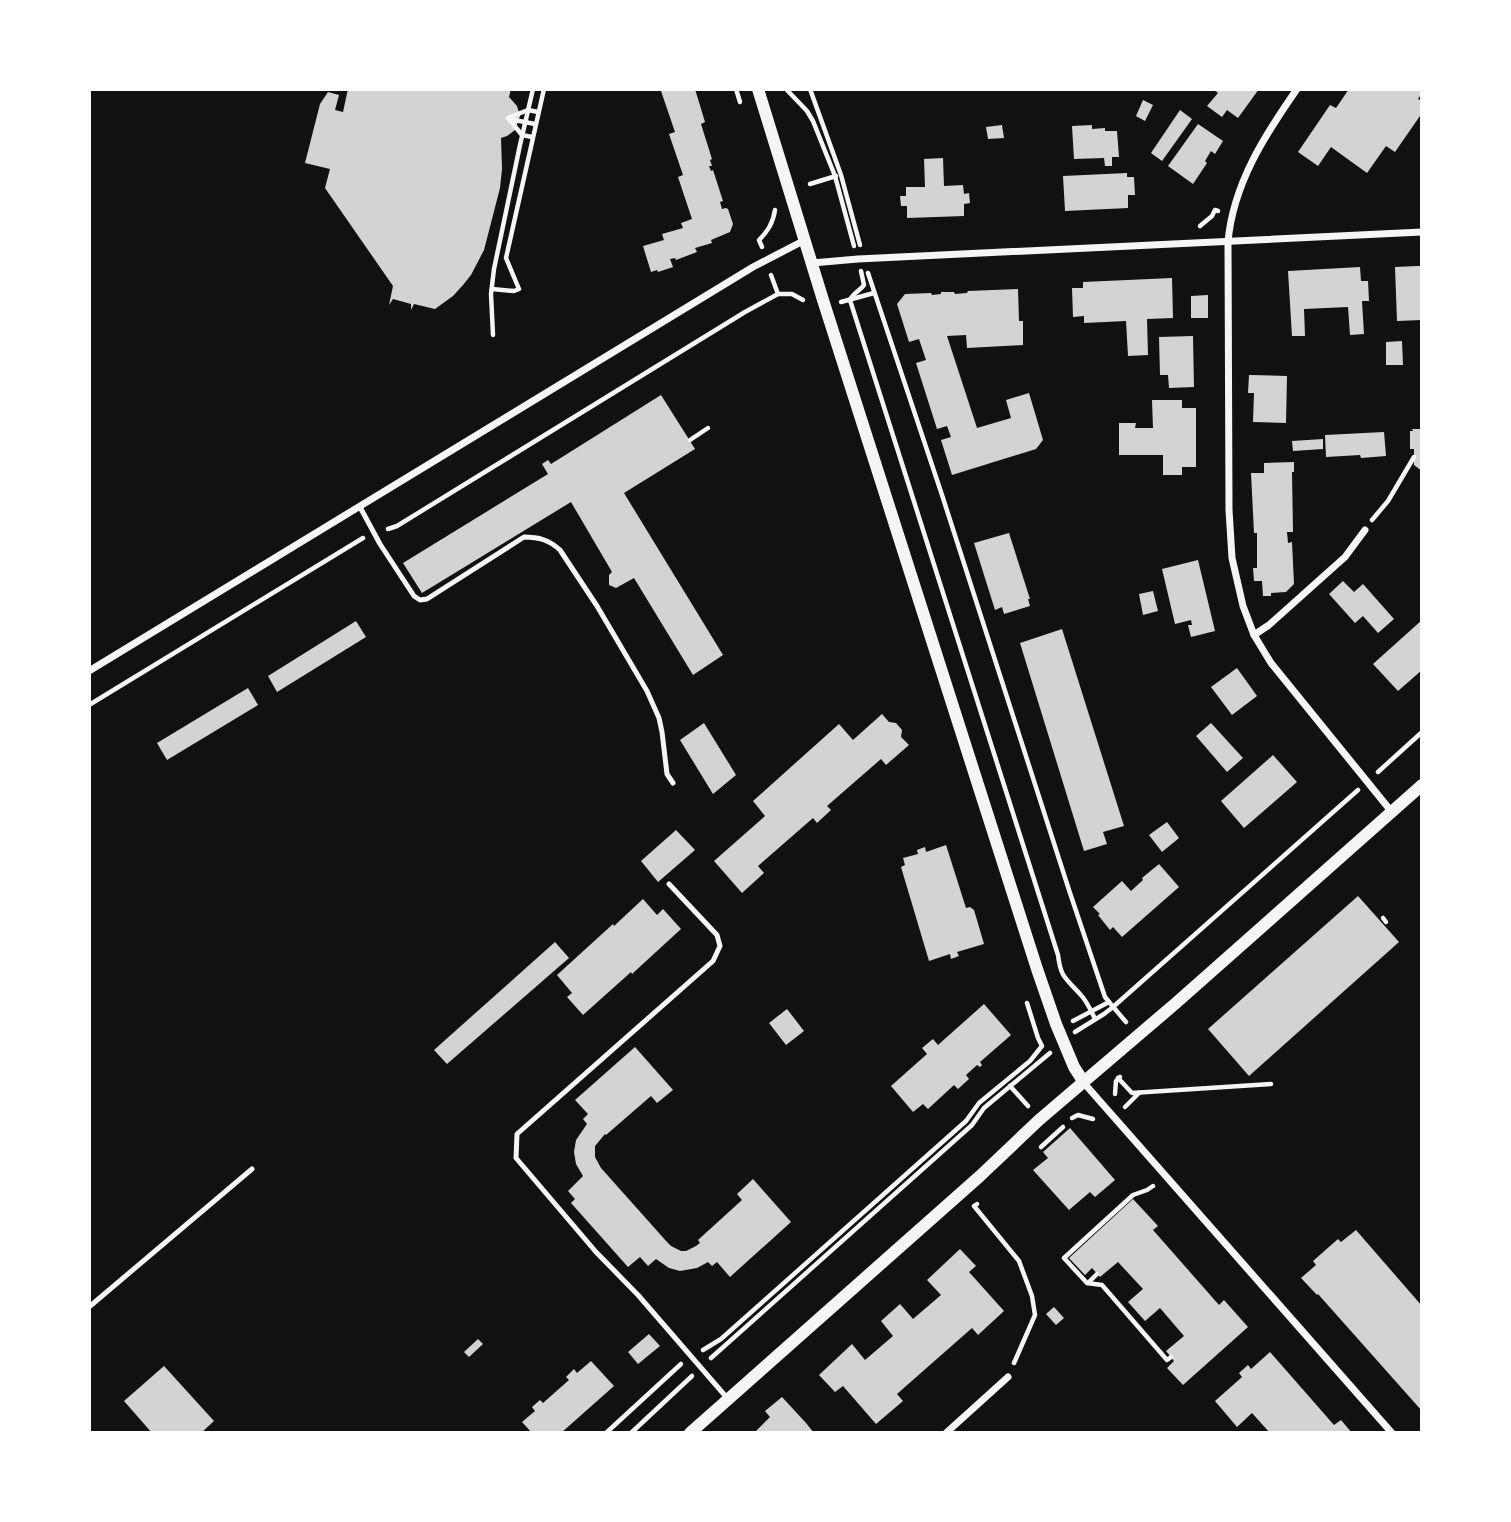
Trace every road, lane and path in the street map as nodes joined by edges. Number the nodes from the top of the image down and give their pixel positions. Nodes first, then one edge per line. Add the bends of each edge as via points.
1 (533, 89) edge
2 (544, 89) edge
3 (736, 89) edge
4 (758, 89) edge
5 (786, 89) edge
6 (810, 89) edge
7 (1297, 89) edge
8 (741, 103) dead end
9 (528, 110) junction
10 (538, 112) junction
11 (508, 118) junction
12 (525, 122) junction
13 (535, 124) junction
14 (522, 135) junction
15 (532, 137) junction
16 (838, 176) junction
17 (810, 184) dead end
18 (773, 197) dead end
19 (1422, 232) edge
20 (804, 240) junction
21 (1228, 242) junction
22 (762, 247) dead end
23 (861, 249) dead end
24 (858, 259) junction
25 (812, 263) junction
26 (867, 270) dead end
27 (771, 275) dead end
28 (492, 289) junction
29 (874, 293) junction
30 (778, 294) junction
31 (850, 300) junction
32 (836, 304) dead end
33 (808, 312) dead end
34 (494, 335) dead end
35 (708, 428) dead end
36 (690, 440) dead end
37 (1414, 457) dead end
38 (360, 507) junction
39 (1365, 530) joint
40 (375, 533) junction
41 (1254, 635) junction
42 (89, 671) edge
43 (89, 705) edge
44 (1422, 733) edge
45 (673, 783) dead end
46 (1367, 783) junction
47 (1422, 785) edge
48 (1391, 811) junction
49 (670, 884) dead end
50 (1026, 1000) dead end
51 (1111, 1004) junction
52 (1092, 1012) junction
53 (1096, 1019) junction
54 (1073, 1021) dead end
55 (1126, 1022) dead end
56 (1081, 1027) dead end
57 (1051, 1053) dead end
58 (1126, 1071) dead end
59 (1118, 1078) junction
60 (1006, 1080) junction
61 (1083, 1081) junction
62 (1271, 1084) dead end
63 (1010, 1086) junction
64 (1140, 1093) junction
65 (1028, 1107) dead end
66 (1125, 1107) junction
67 (1124, 1114) dead end
68 (1097, 1122) dead end
69 (1034, 1153) dead end
70 (253, 1169) dead end
71 (1153, 1186) dead end
72 (984, 1198) dead end
73 (1097, 1274) dead end
74 (1087, 1283) junction
75 (89, 1307) edge
76 (692, 1356) junction
77 (1171, 1357) dead end
78 (702, 1368) junction
79 (1008, 1377) joint
80 (729, 1399) junction
81 (606, 1433) edge
82 (631, 1433) edge
83 (690, 1433) edge
84 (946, 1433) edge
85 (1392, 1433) edge

1 - 9 path
2 - 10 path
3 - 8 path
4 - 20 street
5 - 16 path via 813,121
6 - 16 path
7 - 21 street via 1244,176
9 - 10 path
9 - 11 path
9 - 12 path
10 - 13 path
11 - 12 path
11 - 14 path
12 - 13 path
12 - 14 path
13 - 15 path
14 - 15 path
14 - 28 path
15 - 28 path via 506,258 519,289
16 - 17 path
16 - 23 path
16 - 24 path
18 - 22 path via 774,220 759,240
19 - 21 street
20 - 25 street
20 - 38 street
21 - 24 street
21 - 41 street via 1232,558
24 - 25 street
24 - 31 path via 864,285
25 - 61 street via 1037,969
26 - 29 path
27 - 30 path
28 - 34 path
29 - 31 path
29 - 51 path via 1069,890
30 - 33 path via 803,300
30 - 40 path via 397,526
31 - 32 path
31 - 52 path via 1059,967
35 - 36 path
37 - 39 path
38 - 40 lane
38 - 42 street
39 - 41 street via 1345,557
40 - 43 path
40 - 45 lane via 420,600 524,537 554,544 647,691 659,718 667,774
41 - 46 street
44 - 46 path
46 - 48 street
46 - 51 path
47 - 48 street
48 - 61 street
49 - 76 lane via 717,935 720,946 713,961 517,1134 516,1158
50 - 60 path via 1042,1046
51 - 52 path
51 - 53 path
51 - 55 path
52 - 53 path
52 - 54 path
53 - 56 path
57 - 63 path
58 - 59 path
59 - 64 path via 1132,1093
59 - 66 path via 1115,1094
60 - 63 path
60 - 76 path via 721,1339
61 - 80 street
61 - 85 street
62 - 64 path
63 - 65 path
63 - 78 path
64 - 66 path
66 - 67 path via 1128,1111
68 - 69 path via 1086,1115 1073,1117
70 - 75 lane
71 - 74 path via 1133,1195 1064,1258
72 - 79 path via 974,1206 1019,1261 1035,1315
73 - 74 path
74 - 77 path via 1102,1285 1167,1360
76 - 78 lane
76 - 81 path
78 - 80 lane
78 - 82 path
79 - 84 street
80 - 83 street

